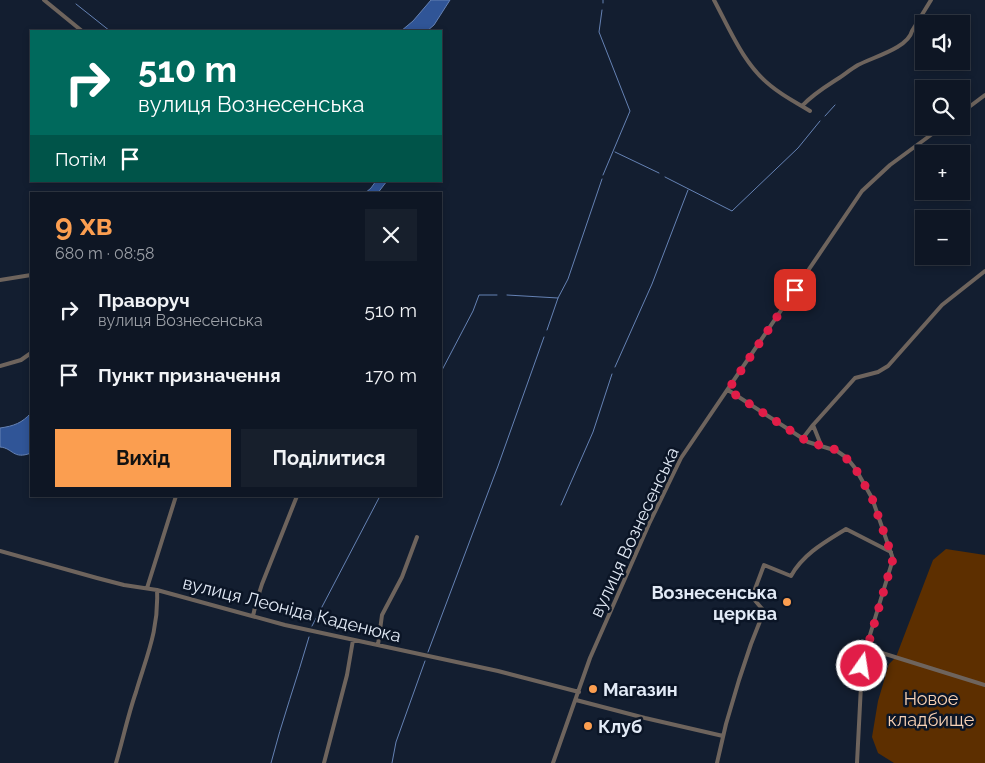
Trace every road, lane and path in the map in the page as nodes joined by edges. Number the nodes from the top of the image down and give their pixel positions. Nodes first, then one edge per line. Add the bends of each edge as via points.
1 (44, 0) edge
2 (714, 0) edge
3 (931, 0) edge
4 (81, 30) edge
5 (985, 95) edge
6 (802, 106) junction
7 (970, 106) edge
8 (810, 111) dead end
9 (931, 135) edge
10 (985, 271) edge
11 (30, 275) edge
12 (0, 280) edge
13 (30, 354) edge
14 (0, 366) edge
15 (728, 390) junction
16 (813, 425) junction
17 (803, 438) junction
18 (821, 445) junction
19 (176, 497) edge
20 (297, 497) edge
21 (417, 537) dead end
22 (0, 551) edge
23 (891, 552) junction
24 (147, 588) junction
25 (157, 590) junction
26 (253, 616) junction
27 (353, 640) junction
28 (378, 645) junction
29 (866, 648) junction
30 (985, 685) edge
31 (579, 692) junction
32 (576, 700) junction
33 (723, 736) junction
34 (116, 763) edge
35 (324, 763) edge
36 (553, 763) edge
37 (717, 763) edge
38 (857, 763) edge

1 - 4 street
2 - 6 street via 753,68 772,88
3 - 6 street via 911,37 858,65 815,93
5 - 7 street
6 - 8 street
9 - 15 street, вулиця Вознесенська via 862,191
10 - 16 street via 942,304 888,366 850,381
11 - 12 street
13 - 14 street
15 - 17 street
15 - 31 street, вулиця Вознесенська via 681,458 670,480 590,658
16 - 17 street
16 - 18 street
17 - 18 street
18 - 23 street via 842,454 861,478 872,498
19 - 24 street
20 - 26 street via 262,584
21 - 28 street via 402,577 382,615
22 - 24 street, вулиця Леоніда Каденюка via 124,585
23 - 29 street via 893,559
23 - 33 street via 846,530 808,554 791,576 764,565 752,597 764,611
24 - 25 street, вулиця Леоніда Каденюка
25 - 26 street, вулиця Леоніда Каденюка
25 - 34 street via 154,638
26 - 27 street, вулиця Леоніда Каденюка
27 - 28 street, вулиця Леоніда Каденюка
27 - 35 street
28 - 31 street, вулиця Леоніда Каденюка
29 - 30 street
29 - 38 street via 861,679
31 - 32 street, вулиця Вознесенська
32 - 33 street
32 - 36 street, вулиця Вознесенська
33 - 37 street

